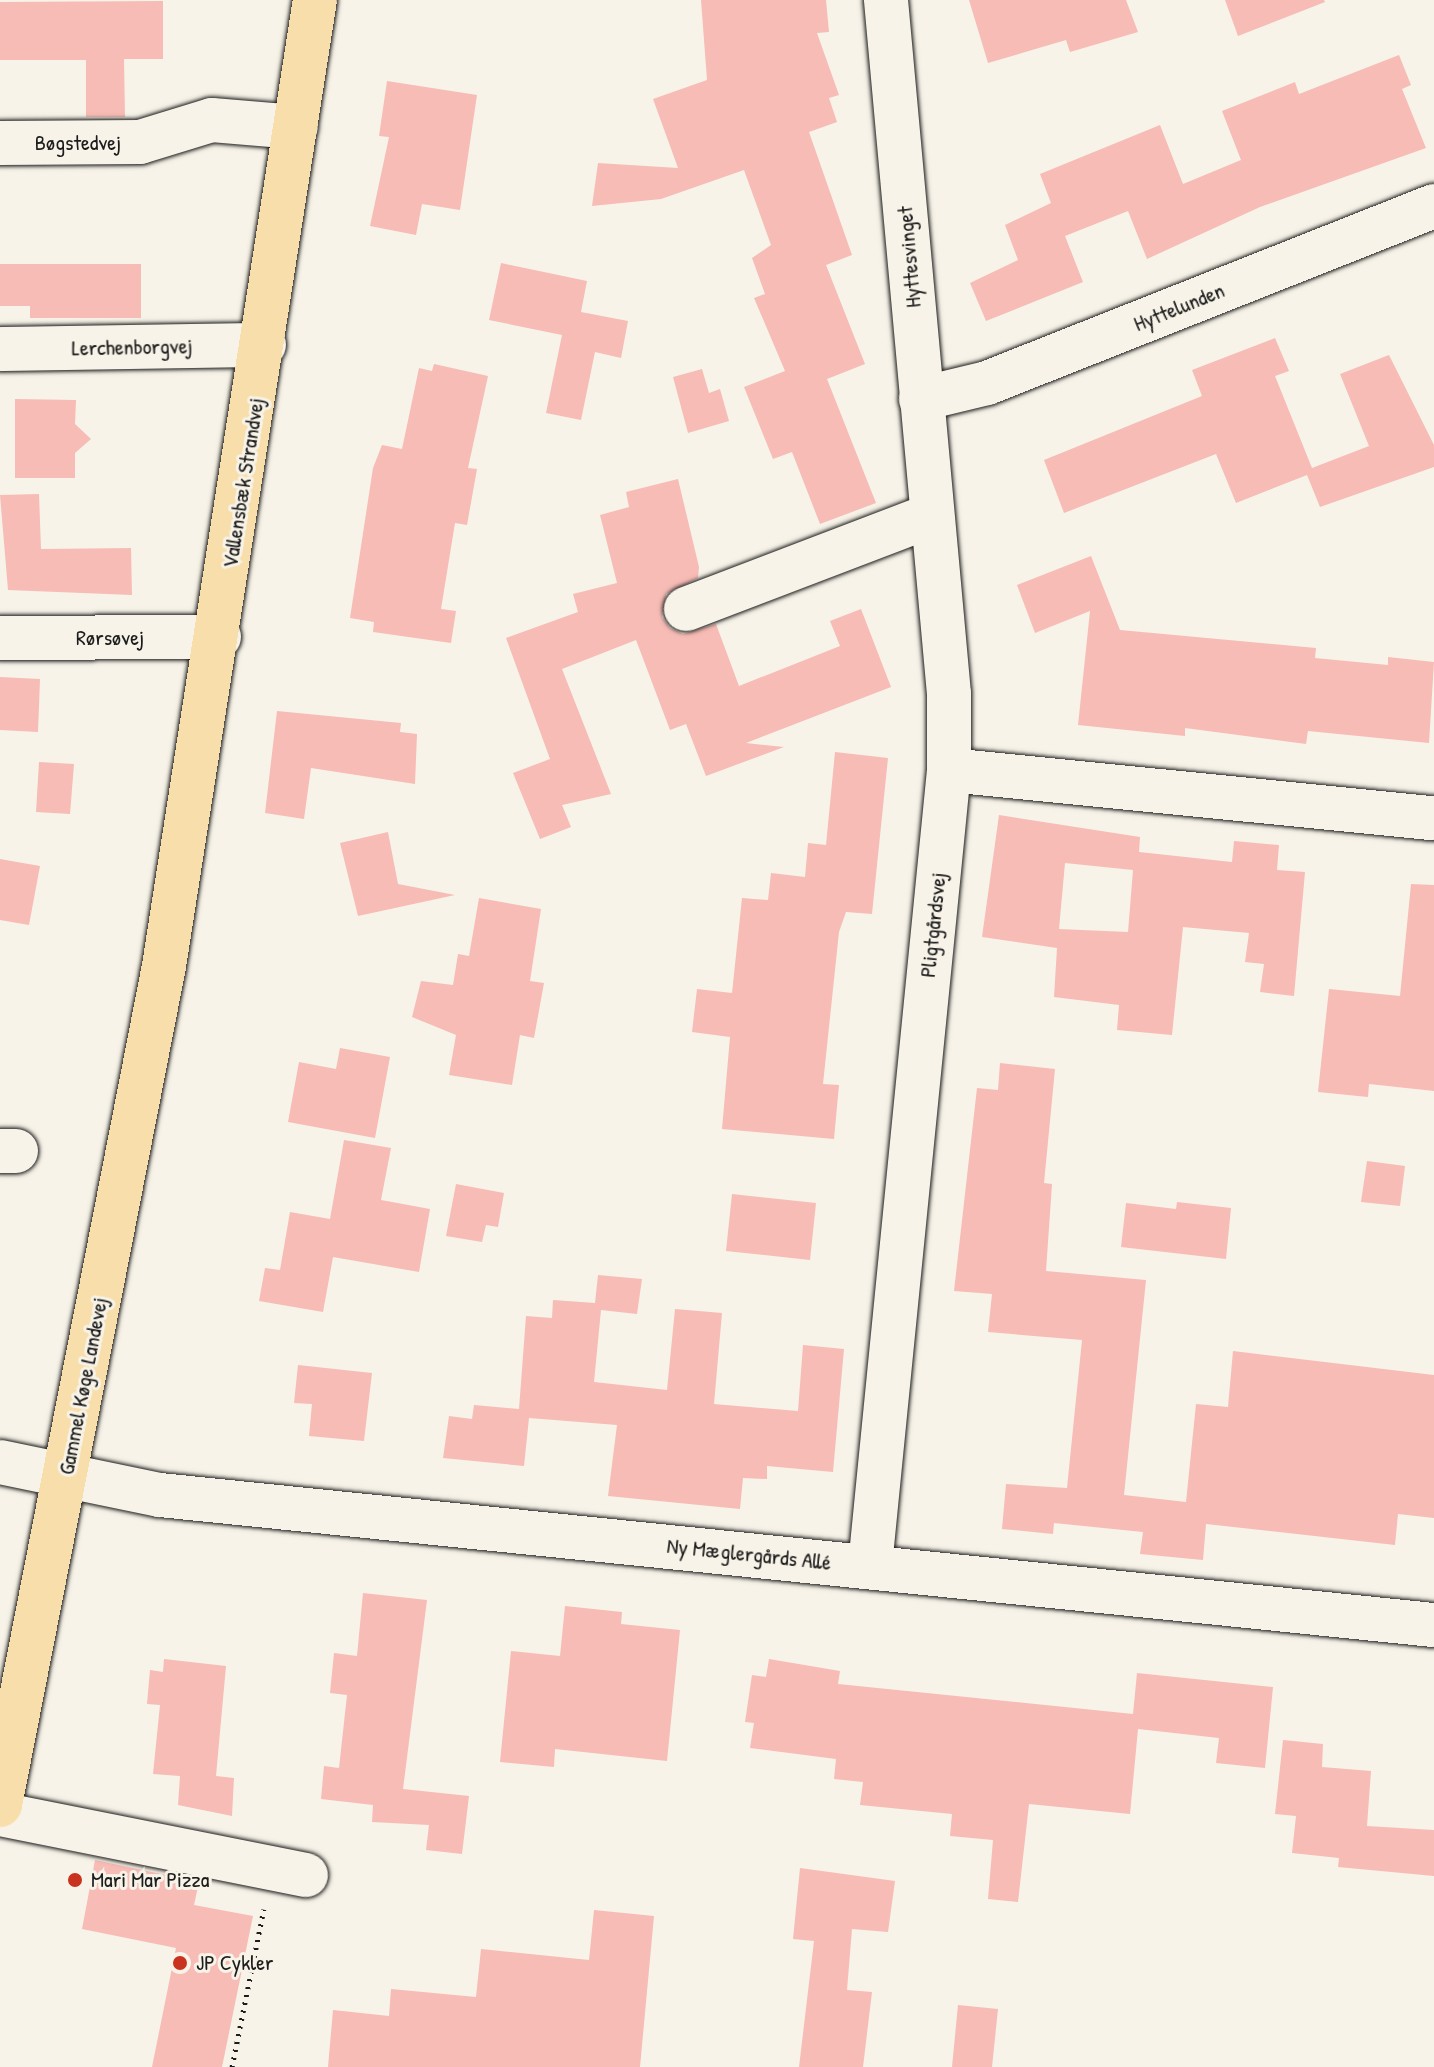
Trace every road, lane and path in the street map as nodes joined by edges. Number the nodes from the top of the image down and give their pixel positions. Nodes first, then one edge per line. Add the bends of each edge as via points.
1 (315, 0) edge
2 (886, 0) edge
3 (296, 127) junction
4 (0, 143) edge
5 (1434, 206) edge
6 (264, 345) junction
7 (0, 349) edge
8 (921, 399) junction
9 (932, 515) junction
10 (686, 609) dead end
11 (219, 637) junction
12 (0, 638) edge
13 (949, 770) junction
14 (1434, 818) edge
15 (164, 966) joint
16 (0, 1462) edge
17 (65, 1476) junction
18 (870, 1566) junction
19 (1434, 1625) edge
20 (0, 1805) edge
21 (0, 1814) edge
22 (289, 1872) joint
23 (232, 2067) edge

1 - 3 main road, Vallensbæk Strandvej
2 - 8 street, Hyttesvinget
3 - 4 street, Bøgstedvej via 212,120 140,142
3 - 6 main road, Vallensbæk Strandvej
5 - 8 street, Hyttelunden via 987,383
6 - 7 street, Lerchenborgvej
6 - 11 main road, Vallensbæk Strandvej
8 - 9 street, Hyttesvinget
9 - 10 street
9 - 13 street, Hyttesvinget
11 - 12 street, Rørsøvej
11 - 15 main road, Vallensbæk Strandvej
13 - 14 street
13 - 18 street, Pligtgårdsvej
15 - 17 main road, Gammel Køge Landevej
16 - 17 street, Ny Mæglergårds Allé
17 - 18 street, Ny Mæglergårds Allé via 160,1495
17 - 20 main road, Gammel Køge Landevej
18 - 19 street, Ny Mæglergårds Allé
21 - 22 street
22 - 23 path

